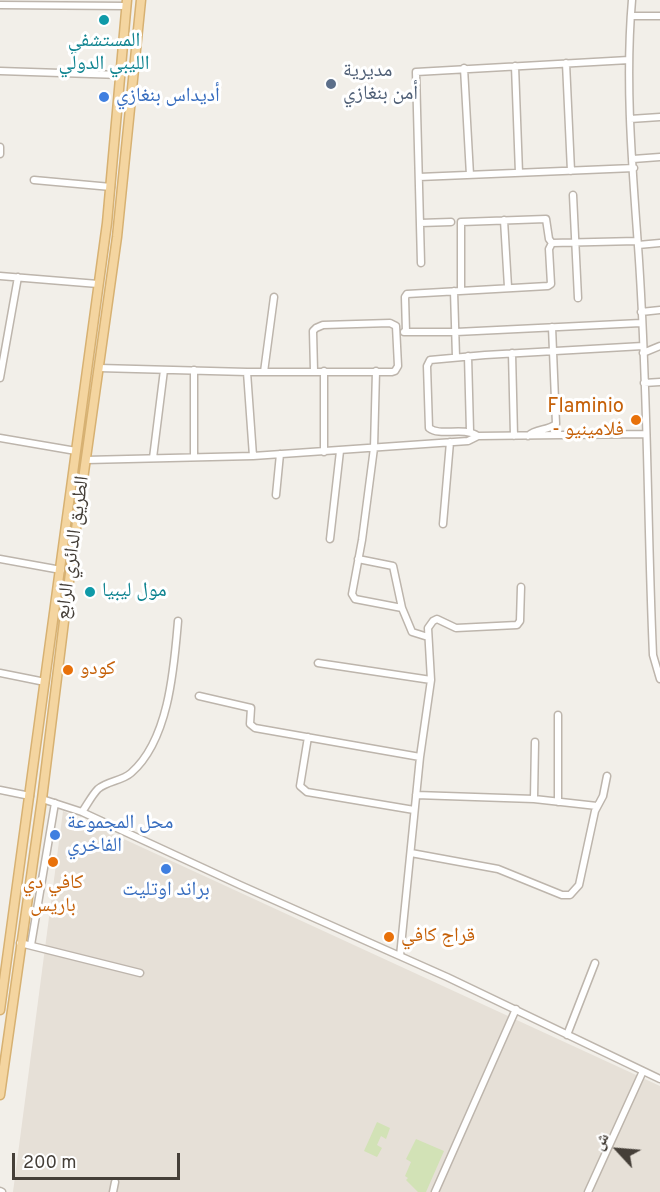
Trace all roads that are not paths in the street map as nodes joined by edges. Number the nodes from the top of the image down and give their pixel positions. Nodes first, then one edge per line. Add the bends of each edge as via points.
1 (141, 0) edge
2 (632, 0) edge
3 (127, 3) edge
4 (0, 5) edge
5 (631, 16) junction
6 (660, 16) edge
7 (629, 60) junction
8 (566, 63) junction
9 (514, 66) junction
10 (464, 68) junction
11 (0, 71) edge
12 (121, 75) junction
13 (660, 117) edge
14 (630, 119) junction
15 (0, 147) edge
16 (0, 154) edge
17 (660, 158) edge
18 (633, 159) junction
19 (634, 168) junction
20 (571, 171) junction
21 (519, 173) junction
22 (470, 175) junction
23 (418, 177) junction
24 (34, 180) dead end
25 (111, 187) junction
26 (573, 195) dead end
27 (504, 220) junction
28 (451, 222) dead end
29 (420, 224) junction
30 (575, 242) junction
31 (552, 243) junction
32 (638, 243) junction
33 (660, 243) edge
34 (421, 263) dead end
35 (0, 276) edge
36 (18, 277) junction
37 (99, 284) junction
38 (508, 287) junction
39 (458, 291) junction
40 (274, 297) dead end
41 (579, 298) dead end
42 (660, 310) edge
43 (640, 312) junction
44 (641, 322) junction
45 (0, 327) edge
46 (552, 327) junction
47 (9, 328) junction
48 (456, 332) junction
49 (397, 333) junction
50 (406, 333) junction
51 (660, 346) edge
52 (643, 349) junction
53 (553, 351) junction
54 (512, 353) junction
55 (468, 356) junction
56 (456, 357) junction
57 (99, 368) junction
58 (164, 370) junction
59 (194, 370) junction
60 (314, 371) junction
61 (324, 371) junction
62 (376, 371) junction
63 (247, 372) junction
64 (264, 372) junction
65 (0, 378) edge
66 (660, 382) edge
67 (644, 383) junction
68 (81, 413) junction
69 (92, 414) junction
70 (470, 431) junction
71 (646, 434) junction
72 (478, 436) junction
73 (514, 436) junction
74 (528, 436) junction
75 (0, 438) edge
76 (450, 442) junction
77 (374, 448) junction
78 (76, 451) junction
79 (340, 451) junction
80 (324, 452) junction
81 (280, 454) junction
82 (253, 456) junction
83 (194, 457) junction
84 (153, 458) junction
85 (86, 460) junction
86 (276, 495) dead end
87 (443, 525) dead end
88 (330, 539) dead end
89 (0, 559) edge
90 (358, 559) junction
91 (651, 561) junction
92 (660, 561) edge
93 (61, 570) junction
94 (521, 588) dead end
95 (402, 608) junction
96 (178, 621) dead end
97 (428, 637) junction
98 (318, 663) dead end
99 (0, 673) edge
100 (660, 679) edge
101 (431, 680) junction
102 (45, 682) junction
103 (199, 696) dead end
104 (558, 715) dead end
105 (308, 737) junction
106 (535, 742) dead end
107 (420, 757) junction
108 (607, 776) dead end
109 (0, 790) edge
110 (416, 795) junction
111 (30, 796) junction
112 (42, 799) junction
113 (534, 799) junction
114 (558, 802) junction
115 (55, 803) junction
116 (597, 806) junction
117 (414, 810) junction
118 (82, 812) junction
119 (411, 853) junction
120 (9, 936) junction
121 (20, 943) junction
122 (31, 945) junction
123 (0, 951) edge
124 (400, 956) junction
125 (595, 963) dead end
126 (140, 973) dead end
127 (0, 1003) edge
128 (516, 1009) junction
129 (567, 1035) junction
130 (643, 1071) junction
131 (660, 1078) edge
132 (0, 1095) edge
133 (115, 1182) dead end
134 (113, 1192) edge
135 (435, 1192) edge
136 (588, 1192) edge

1 - 57 main road, الطريق الدائري الرابع via 125,170
2 - 5 street
3 - 4 street
3 - 12 main road, الطريق الدائري الرابع
5 - 6 street
5 - 7 street
7 - 8 street
7 - 14 street
8 - 9 street
8 - 20 street
9 - 10 street
9 - 21 street
10 - 22 street
10 - 23 street via 418,70 415,74
11 - 12 street
12 - 25 main road, الطريق الدائري الرابع
13 - 14 street
14 - 18 street
15 - 16 street
17 - 18 street
18 - 19 street
19 - 20 street
19 - 32 street
20 - 21 street
21 - 22 street
22 - 23 street
23 - 29 street
24 - 25 street
25 - 37 main road, الطريق الدائري الرابع
26 - 30 street
27 - 31 street via 546,218
27 - 38 street
27 - 39 street via 461,222
28 - 29 street
29 - 34 street
30 - 31 street
30 - 32 street
30 - 41 street
31 - 38 street via 550,285
32 - 33 street
32 - 43 street
35 - 36 street
36 - 37 street
36 - 47 street
37 - 68 main road, الطريق الدائري الرابع
38 - 39 street
39 - 48 street
39 - 50 street via 405,295
40 - 64 street
42 - 43 street
43 - 44 street
44 - 46 street
44 - 52 street
45 - 47 street
46 - 48 street
46 - 53 street
47 - 65 street
48 - 50 street
48 - 56 street
49 - 50 street
49 - 60 street via 396,326 390,323 318,326 314,331
49 - 62 street via 397,370
51 - 52 street
52 - 53 street
52 - 67 street
53 - 54 street
53 - 74 street via 556,424
54 - 55 street
54 - 73 street
55 - 56 street
55 - 70 street
56 - 70 street via 428,363 429,428 435,432
57 - 58 street
57 - 69 main road, الطريق الدائري الرابع
58 - 59 street
58 - 84 street
59 - 63 street
59 - 83 street
60 - 61 street
60 - 64 street
61 - 62 street
61 - 80 street
62 - 77 street
63 - 64 street
63 - 82 street
66 - 67 street
67 - 71 street
68 - 69 main road
68 - 78 main road, الطريق الدائري الرابع
69 - 85 main road, الطريق الدائري الرابع
70 - 72 street
71 - 74 street
71 - 91 street
72 - 73 street
72 - 76 street
73 - 74 street
75 - 78 street
76 - 77 street
76 - 87 street
77 - 79 street
77 - 90 street
78 - 93 main road, الطريق الدائري الرابع
79 - 80 street
79 - 88 street
80 - 81 street
81 - 82 street
81 - 86 street
82 - 83 street
83 - 84 street
84 - 85 street
85 - 112 main road, الطريق الدائري الرابع
89 - 93 street
90 - 95 street via 393,566
90 - 95 street via 354,598
91 - 92 street
91 - 100 street via 653,655
93 - 102 main road, الطريق الدائري الرابع
94 - 97 street via 521,620 517,625 456,628 436,619 429,627
95 - 97 street via 412,632
96 - 118 street via 169,689 156,737 130,774 98,789
97 - 101 street
98 - 101 street
99 - 102 street
101 - 107 street
102 - 111 main road, الطريق الدائري الرابع
103 - 105 street via 251,708 250,724 255,728
104 - 114 street
105 - 107 street
105 - 117 street via 300,786 303,790
106 - 113 street
107 - 110 street
108 - 116 street
109 - 111 street
110 - 113 street
110 - 117 street
111 - 120 main road, الطريق الدائري الرابع
112 - 115 street
112 - 121 main road, الطريق الدائري الرابع
113 - 114 street
114 - 116 street
115 - 118 street
115 - 122 street
116 - 119 street via 579,885 568,896 498,869
117 - 119 street
118 - 124 street
119 - 124 street
120 - 123 main road
120 - 127 main road, الطريق الدائري الرابع
121 - 122 street
121 - 132 main road, الطريق الدائري الرابع
122 - 126 street
124 - 128 street
125 - 129 street
128 - 129 street
128 - 135 street
129 - 130 street
130 - 131 street
130 - 136 street
133 - 134 street

